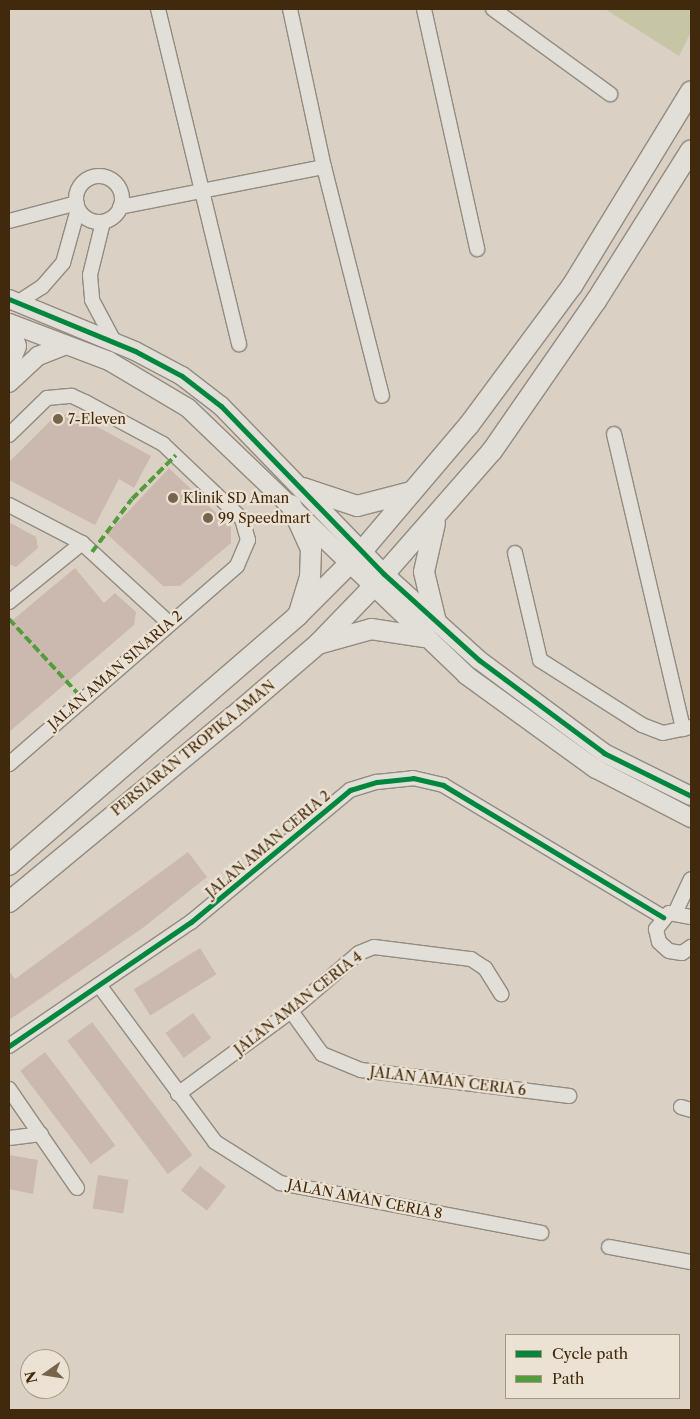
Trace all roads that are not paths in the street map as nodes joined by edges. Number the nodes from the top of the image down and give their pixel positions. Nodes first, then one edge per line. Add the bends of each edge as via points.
1 (158, 9) edge
2 (290, 9) edge
3 (424, 9) edge
4 (493, 9) edge
5 (691, 91) edge
6 (610, 94) dead end
7 (691, 150) edge
8 (324, 167) junction
9 (204, 192) junction
10 (78, 206) junction
11 (120, 207) junction
12 (9, 220) edge
13 (103, 222) junction
14 (477, 249) dead end
15 (13, 301) edge
16 (9, 323) edge
17 (115, 343) junction
18 (239, 344) dead end
19 (64, 346) junction
20 (9, 367) edge
21 (9, 383) edge
22 (382, 396) dead end
23 (614, 434) dead end
24 (9, 435) edge
25 (303, 488) junction
26 (412, 491) junction
27 (9, 505) edge
28 (291, 505) junction
29 (442, 508) junction
30 (82, 543) junction
31 (515, 553) dead end
32 (356, 557) junction
33 (378, 581) junction
34 (9, 602) edge
35 (297, 616) junction
36 (169, 623) junction
37 (430, 629) junction
38 (318, 644) junction
39 (687, 728) edge
40 (9, 764) edge
41 (691, 796) edge
42 (691, 818) edge
43 (9, 865) edge
44 (691, 879) edge
45 (9, 902) edge
46 (669, 914) junction
47 (691, 917) edge
48 (691, 947) edge
49 (99, 985) junction
50 (501, 994) dead end
51 (291, 1011) junction
52 (9, 1046) edge
53 (9, 1089) edge
54 (178, 1094) junction
55 (569, 1096) dead end
56 (41, 1134) junction
57 (9, 1138) edge
58 (77, 1188) dead end
59 (541, 1233) dead end
60 (608, 1247) dead end
61 (691, 1262) edge

1 - 9 street
2 - 8 street
3 - 14 street
4 - 6 street
5 - 26 main road, PERSIARAN TROPIKA AMAN via 572,286 468,425
7 - 29 main road, PERSIARAN TROPIKA AMAN via 596,301 492,451
8 - 9 street
8 - 22 street
9 - 11 street
9 - 18 street
10 - 11 street via 81,186 101,177 117,185
10 - 12 street
10 - 13 street via 91,221
10 - 15 street via 63,263 42,287
11 - 13 street
13 - 17 street via 90,275 92,300
15 - 17 street
16 - 19 street
16 - 20 street via 17,346
17 - 25 street via 200,389
19 - 21 street via 38,356
19 - 28 street via 109,360 176,399 208,424
23 - 39 street
24 - 36 street, JALAN AMAN SINARIA 2 via 47,398 59,396 85,402 163,444 242,519 247,551 223,579
25 - 26 main road via 357,506
25 - 32 street
26 - 32 main road, PERSIARAN TROPIKA AMAN
27 - 30 street
28 - 32 street
28 - 35 main road via 308,537 311,562
29 - 33 main road, PERSIARAN TROPIKA AMAN
29 - 37 main road via 425,556
30 - 34 street
30 - 36 street
31 - 39 street via 540,660 642,725 663,733
32 - 33 street
32 - 35 main road, PERSIARAN TROPIKA AMAN
33 - 37 street
33 - 38 main road, PERSIARAN TROPIKA AMAN
35 - 43 main road, PERSIARAN TROPIKA AMAN
36 - 40 street, JALAN AMAN SINARIA 2
37 - 38 main road via 371,629
37 - 41 street via 567,729
37 - 42 street via 556,743 596,769
38 - 45 main road, PERSIARAN TROPIKA AMAN
44 - 46 street
46 - 47 street, JALAN AMAN CERIA 2
46 - 48 street via 656,929 663,948 675,953
46 - 49 street, JALAN AMAN CERIA 2 via 443,785 400,777 350,790 191,922
49 - 52 street, JALAN AMAN CERIA 2
49 - 54 street, JALAN AMAN CERIA 8
50 - 51 street, JALAN AMAN CERIA 4 via 485,968 471,959 374,947 359,954
51 - 54 street, JALAN AMAN CERIA 4
51 - 55 street, JALAN AMAN CERIA 6 via 322,1054 361,1070
53 - 56 street
54 - 59 street, JALAN AMAN CERIA 8 via 215,1142 280,1183
56 - 57 street
56 - 58 street
60 - 61 street

